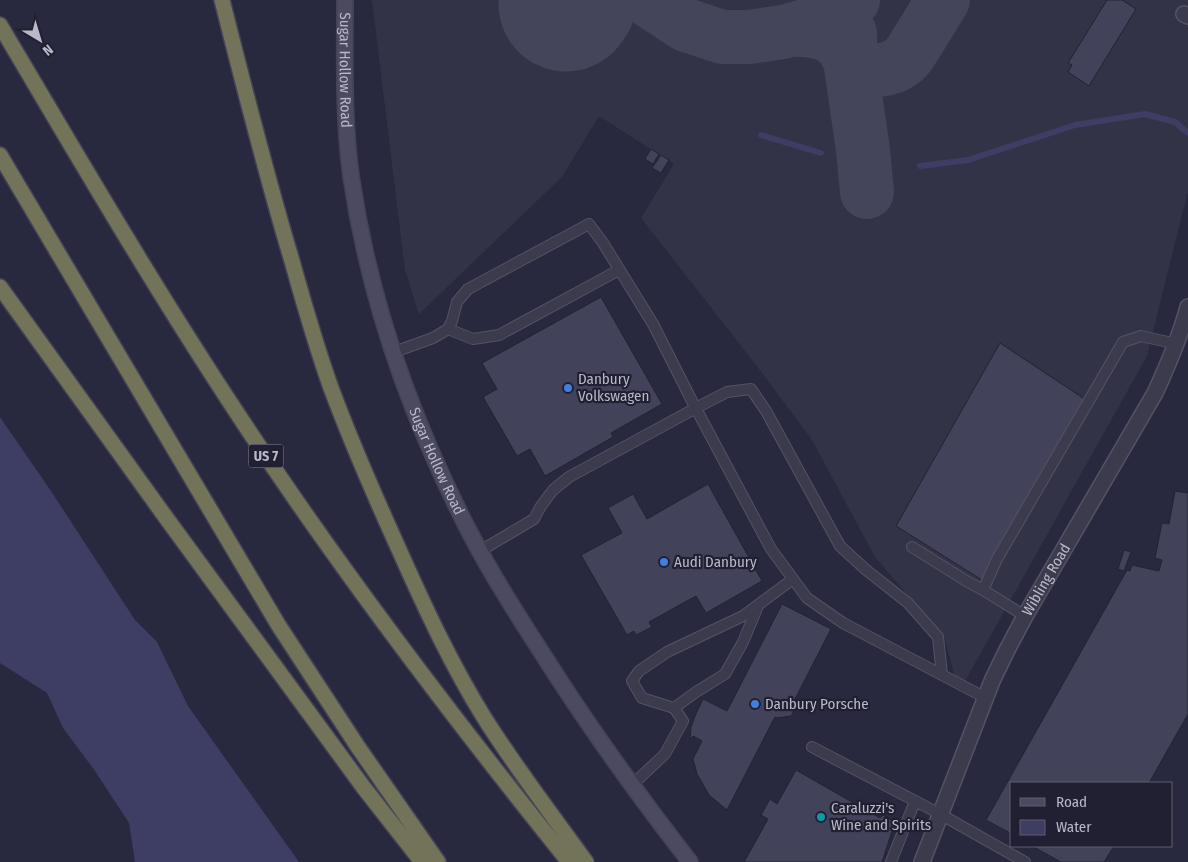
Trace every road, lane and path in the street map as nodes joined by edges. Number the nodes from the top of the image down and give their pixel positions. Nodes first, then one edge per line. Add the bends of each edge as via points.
1 (222, 0) edge
2 (345, 0) edge
3 (0, 26) edge
4 (0, 155) edge
5 (620, 270) junction
6 (0, 287) edge
7 (1188, 307) edge
8 (448, 329) junction
9 (1177, 344) junction
10 (394, 352) junction
11 (696, 408) junction
12 (912, 547) dead end
13 (480, 551) junction
14 (793, 579) junction
15 (983, 590) junction
16 (758, 605) junction
17 (1025, 616) junction
18 (942, 675) junction
19 (986, 698) junction
20 (674, 708) junction
21 (812, 746) dead end
22 (632, 785) junction
23 (915, 801) junction
24 (940, 814) junction
25 (422, 862) edge
26 (438, 862) edge
27 (569, 862) edge
28 (586, 862) edge
29 (690, 862) edge
30 (891, 862) edge
31 (922, 862) edge
32 (1025, 862) edge

1 - 28 highway via 272,196 305,307 331,387 382,512 431,620 484,718
2 - 10 street, Sugar Hollow Road via 344,80 351,174 372,280
3 - 27 highway, US 7 via 162,295 279,476 401,647
4 - 26 highway via 279,626
5 - 8 lane via 499,335 472,339
5 - 8 lane via 589,224 468,289 457,302
5 - 11 lane via 653,324
6 - 25 highway via 172,527
7 - 9 street, Wibling Road
8 - 10 lane
9 - 15 lane via 1141,336 1123,342 997,559
9 - 17 street, Wibling Road via 1154,393
10 - 13 street, Sugar Hollow Road via 447,487
11 - 13 lane via 569,477 554,490 534,519
11 - 14 lane via 771,549
11 - 18 lane via 727,392 751,389 840,546 908,603 938,638
12 - 15 lane
13 - 22 street, Sugar Hollow Road via 532,637
14 - 16 lane
14 - 18 lane via 807,598 843,623
15 - 17 lane
16 - 20 lane via 725,674
16 - 20 lane via 743,616 667,652 639,671 632,681 642,698
17 - 19 street, Wibling Road
18 - 19 lane
19 - 24 street, Wibling Road
20 - 22 lane via 683,721 665,754
21 - 23 lane
22 - 29 street, Sugar Hollow Road
23 - 24 lane
23 - 30 lane
24 - 31 street, Wibling Road
24 - 32 lane

